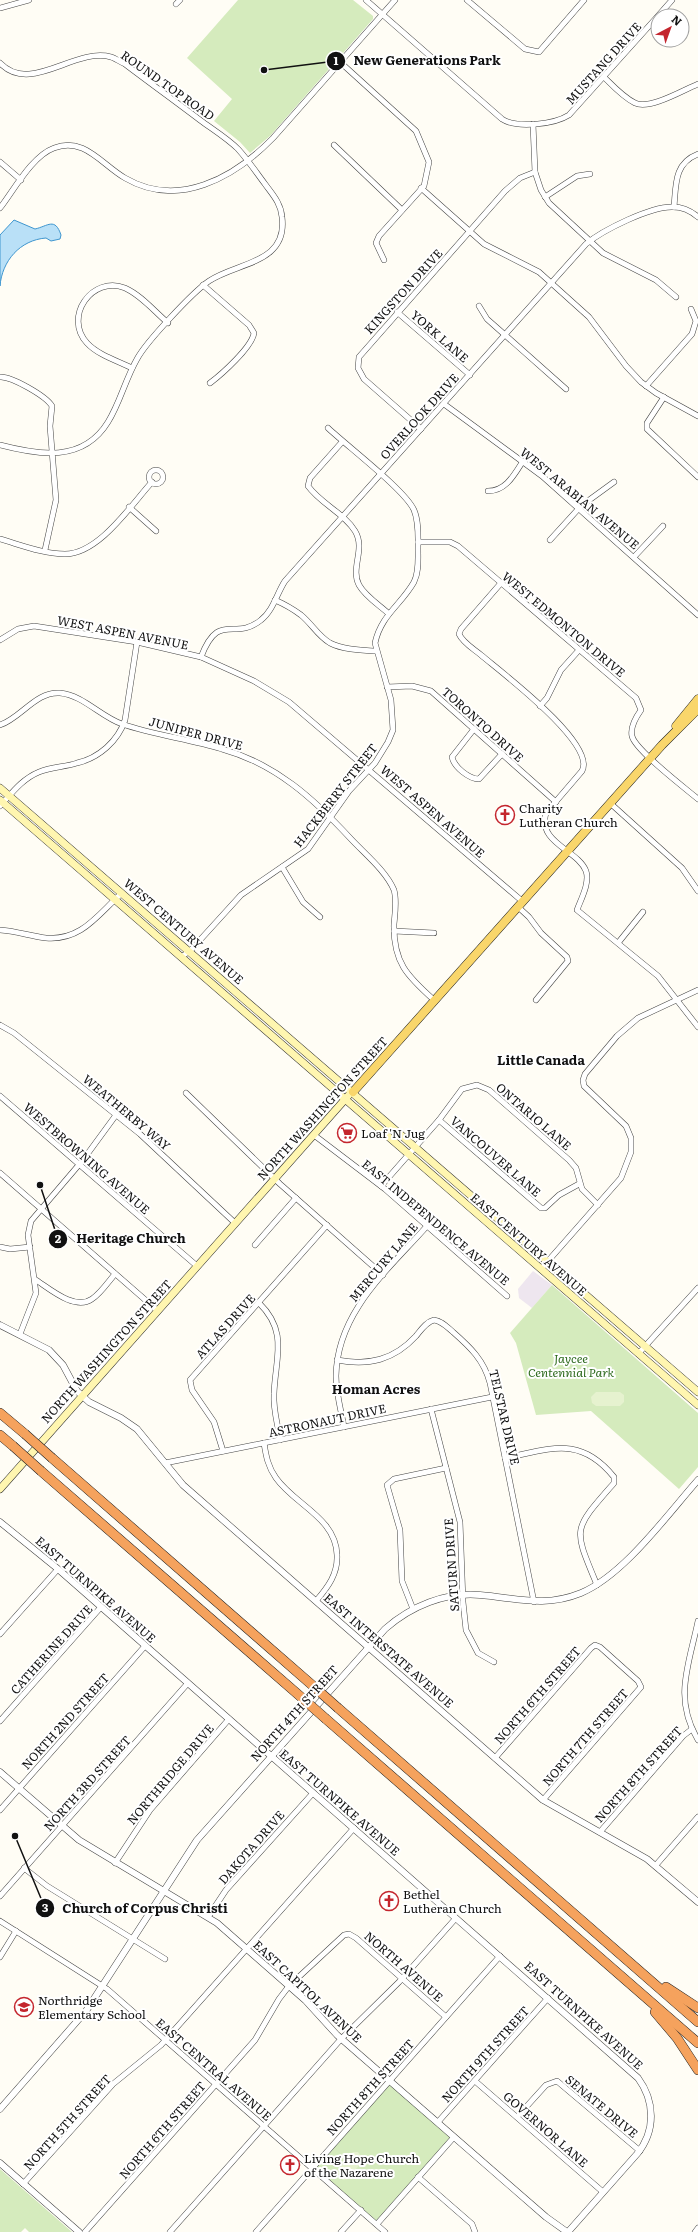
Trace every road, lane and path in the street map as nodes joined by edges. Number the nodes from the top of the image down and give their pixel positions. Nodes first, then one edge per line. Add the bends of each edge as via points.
1 (29, 0) edge
2 (180, 0) edge
3 (366, 0) edge
4 (395, 0) edge
5 (467, 0) edge
6 (584, 0) edge
7 (672, 0) edge
8 (176, 4) dead end
9 (0, 8) edge
10 (665, 8) edge
11 (383, 14) junction
12 (650, 25) edge
13 (340, 62) junction
14 (0, 63) edge
15 (604, 77) junction
16 (698, 84) edge
17 (533, 124) junction
18 (334, 145) dead end
19 (698, 154) edge
20 (247, 160) junction
21 (0, 162) edge
22 (535, 172) junction
23 (590, 174) dead end
24 (21, 180) junction
25 (421, 188) junction
26 (545, 197) junction
27 (674, 207) junction
28 (0, 208) edge
29 (402, 210) junction
30 (698, 217) edge
31 (469, 231) junction
32 (590, 241) junction
33 (384, 260) dead end
34 (551, 283) junction
35 (204, 285) junction
36 (676, 297) dead end
37 (479, 306) dead end
38 (691, 309) dead end
39 (397, 312) junction
40 (168, 323) junction
41 (505, 335) junction
42 (132, 368) junction
43 (470, 375) junction
44 (0, 377) edge
45 (210, 383) dead end
46 (646, 386) junction
47 (566, 389) dead end
48 (664, 397) junction
49 (444, 404) junction
50 (698, 416) edge
51 (328, 428) dead end
52 (421, 429) junction
53 (342, 442) junction
54 (0, 445) edge
55 (52, 454) junction
56 (523, 462) junction
57 (380, 475) junction
58 (698, 477) edge
59 (152, 482) dead end
60 (614, 482) dead end
61 (488, 491) dead end
62 (129, 507) junction
63 (578, 508) junction
64 (342, 518) junction
65 (663, 526) dead end
66 (156, 531) dead end
67 (0, 539) edge
68 (550, 540) dead end
69 (418, 542) junction
70 (45, 550) junction
71 (634, 557) junction
72 (501, 583) junction
73 (275, 600) junction
74 (388, 613) junction
75 (698, 615) edge
76 (0, 640) edge
77 (137, 642) junction
78 (579, 650) junction
79 (376, 651) junction
80 (201, 657) junction
81 (387, 686) junction
82 (698, 699) edge
83 (540, 706) junction
84 (696, 709) edge
85 (123, 724) junction
86 (0, 725) edge
87 (474, 729) junction
88 (502, 754) junction
89 (650, 758) junction
90 (370, 770) junction
91 (0, 788) edge
92 (9, 795) junction
93 (698, 799) edge
94 (556, 802) junction
95 (1, 803) edge
96 (610, 803) junction
97 (330, 818) junction
98 (567, 852) junction
99 (282, 867) junction
100 (698, 891) edge
101 (122, 893) junction
102 (115, 899) junction
103 (519, 904) junction
104 (643, 912) dead end
105 (320, 917) dead end
106 (0, 930) edge
107 (394, 932) junction
108 (434, 933) dead end
109 (618, 943) junction
110 (190, 951) junction
111 (181, 957) junction
112 (698, 990) edge
113 (677, 999) junction
114 (434, 1000) junction
115 (536, 1000) dead end
116 (0, 1025) edge
117 (698, 1027) edge
118 (353, 1092) junction
119 (186, 1093) dead end
120 (0, 1096) edge
121 (346, 1099) junction
122 (116, 1115) junction
123 (439, 1120) junction
124 (314, 1135) junction
125 (416, 1146) junction
126 (409, 1154) junction
127 (79, 1164) junction
128 (0, 1173) edge
129 (275, 1179) junction
130 (579, 1184) junction
131 (381, 1186) junction
132 (296, 1198) junction
133 (598, 1205) junction
134 (41, 1209) junction
135 (235, 1223) junction
136 (327, 1225) junction
137 (427, 1226) junction
138 (255, 1245) dead end
139 (0, 1247) edge
140 (30, 1247) junction
141 (548, 1261) junction
142 (197, 1266) junction
143 (541, 1269) junction
144 (115, 1274) junction
145 (383, 1275) junction
146 (36, 1280) junction
147 (698, 1288) edge
148 (507, 1296) dead end
149 (259, 1303) junction
150 (158, 1311) junction
151 (0, 1325) edge
152 (20, 1334) junction
153 (645, 1346) junction
154 (638, 1354) junction
155 (338, 1360) junction
156 (698, 1392) edge
157 (82, 1396) junction
158 (492, 1397) junction
159 (698, 1406) edge
160 (431, 1409) junction
161 (0, 1413) edge
162 (344, 1427) junction
163 (0, 1435) edge
164 (280, 1440) junction
165 (264, 1443) junction
166 (223, 1451) junction
167 (505, 1458) junction
168 (166, 1463) junction
169 (446, 1468) junction
170 (698, 1480) edge
171 (0, 1489) edge
172 (0, 1522) edge
173 (58, 1569) junction
174 (597, 1585) junction
175 (463, 1595) junction
176 (316, 1601) junction
177 (534, 1602) junction
178 (101, 1607) junction
179 (413, 1609) junction
180 (698, 1621) edge
181 (0, 1634) edge
182 (595, 1645) joint
183 (145, 1646) junction
184 (368, 1647) junction
185 (494, 1662) dead end
186 (188, 1684) junction
187 (229, 1720) junction
188 (0, 1721) edge
189 (692, 1729) junction
190 (698, 1740) edge
191 (271, 1756) junction
192 (495, 1758) junction
193 (0, 1772) edge
194 (19, 1788) junction
195 (313, 1792) junction
196 (543, 1800) junction
197 (0, 1810) edge
198 (698, 1817) edge
199 (61, 1826) junction
200 (354, 1828) junction
201 (600, 1832) junction
202 (115, 1862) junction
203 (656, 1865) junction
204 (24, 1868) junction
205 (164, 1891) junction
206 (0, 1896) edge
207 (698, 1902) edge
208 (208, 1917) junction
209 (456, 1918) junction
210 (556, 1920) junction
211 (0, 1922) edge
212 (592, 1929) junction
213 (16, 1932) junction
214 (346, 1934) joint
215 (133, 1939) junction
216 (247, 1948) junction
217 (500, 1956) junction
218 (0, 1957) edge
219 (165, 1959) dead end
220 (403, 1978) junction
221 (104, 1986) junction
222 (289, 1986) junction
223 (548, 1998) junction
224 (698, 2008) edge
225 (446, 2017) junction
226 (698, 2022) edge
227 (341, 2039) junction
228 (166, 2040) junction
229 (698, 2043) edge
230 (698, 2070) edge
231 (390, 2081) junction
232 (475, 2081) junction
233 (216, 2084) junction
234 (0, 2109) edge
235 (517, 2117) junction
236 (438, 2122) junction
237 (264, 2126) junction
238 (454, 2137) junction
239 (640, 2151) junction
240 (0, 2163) edge
241 (313, 2167) junction
242 (418, 2177) junction
243 (23, 2184) junction
244 (603, 2192) junction
245 (361, 2210) junction
246 (377, 2224) junction
247 (698, 2228) edge
248 (79, 2232) edge
249 (85, 2232) edge
250 (170, 2232) edge
251 (256, 2232) edge
252 (341, 2232) edge
253 (385, 2232) edge
254 (475, 2232) edge
255 (567, 2232) edge
256 (695, 2232) edge

1 - 9 street
2 - 8 street
3 - 11 street, MUSTANG DRIVE
4 - 11 street
5 - 6 street via 524,49 539,52
7 - 10 street, MUSTANG DRIVE
11 - 13 street
11 - 17 street, MUSTANG DRIVE via 502,119 511,123
12 - 15 street, MUSTANG DRIVE
13 - 20 street via 276,135
13 - 25 street via 416,132 429,162 424,186
14 - 20 street, ROUND TOP ROAD via 15,74 27,75 93,56 110,57 125,64 231,143
15 - 16 street via 629,100 642,105 651,104
15 - 17 street, MUSTANG DRIVE via 569,115 554,122
17 - 22 street
18 - 29 street
19 - 27 street via 687,160 678,173
20 - 24 street via 208,185 168,191 130,181 82,148 62,146 42,154
20 - 35 street, ROUND TOP ROAD via 280,207 283,224 280,235 274,247 261,260 224,273
21 - 24 street
22 - 26 street
22 - 31 street, KINGSTON DRIVE via 520,178 510,186
23 - 26 street via 577,176
24 - 28 street
25 - 29 street
25 - 31 street
26 - 32 street via 561,216
27 - 30 street via 688,210
27 - 32 street, OVERLOOK DRIVE via 663,208 620,223
29 - 33 street via 376,243
31 - 34 street via 488,247 533,267
31 - 39 street, KINGSTON DRIVE
32 - 34 street, OVERLOOK DRIVE
32 - 36 street via 614,260 656,280
34 - 41 street, OVERLOOK DRIVE
34 - 46 street via 589,317 626,366
35 - 40 street, ROUND TOP ROAD
35 - 45 street via 249,325 254,333 246,346
37 - 41 street via 487,319
38 - 46 street via 696,321 692,334
39 - 43 street, YORK LANE
39 - 52 street, KINGSTON DRIVE via 362,351 358,368 364,379
40 - 42 street via 144,348
40 - 42 street via 134,294 120,287 100,288 84,300 79,310 78,322 83,338 97,351
41 - 43 street, OVERLOOK DRIVE
41 - 47 street
42 - 55 street via 111,416 99,434 76,448
43 - 49 street, OVERLOOK DRIVE
44 - 55 street via 10,378 50,403
46 - 48 street
48 - 50 street
48 - 58 street via 647,423 647,430
49 - 52 street, OVERLOOK DRIVE
49 - 56 street, WEST ARABIAN AVENUE
51 - 53 street, HACKBERRY STREET
52 - 57 street, OVERLOOK DRIVE
53 - 57 street, HACKBERRY STREET
53 - 64 street via 310,478 308,484
54 - 55 street via 35,454
55 - 70 street via 56,503
56 - 61 street via 506,485
56 - 63 street, WEST ARABIAN AVENUE
57 - 64 street, OVERLOOK DRIVE
57 - 69 street, HACKBERRY STREET via 412,506 417,520
59 - 62 street
60 - 63 street
62 - 66 street
62 - 70 street via 89,548 70,554
63 - 68 street
63 - 71 street, WEST ARABIAN AVENUE
64 - 73 street, OVERLOOK DRIVE via 286,581
64 - 74 street via 352,528 359,542 357,573 360,587
65 - 71 street
67 - 70 street
69 - 72 street, WEST EDMONTON DRIVE via 453,543
69 - 74 street, HACKBERRY STREET via 416,578
71 - 75 street, WEST ARABIAN AVENUE
72 - 78 street, WEST EDMONTON DRIVE
72 - 83 street via 459,634
73 - 79 street via 286,604 302,616 330,643 342,648
73 - 80 street, OVERLOOK DRIVE via 260,622 214,633 208,639
74 - 79 street, HACKBERRY STREET via 377,634
76 - 77 street, WEST ASPEN AVENUE via 18,629 34,626
77 - 80 street, WEST ASPEN AVENUE
77 - 85 street
78 - 83 street via 561,670 547,698
78 - 89 street, WEST EDMONTON DRIVE via 637,699 640,710 635,718 632,735
79 - 81 street, HACKBERRY STREET
80 - 90 street, WEST ASPEN AVENUE via 289,702
81 - 87 street, TORONTO DRIVE via 412,686 431,692
81 - 90 street, HACKBERRY STREET via 391,700 393,730
82 - 84 main road, NORTH WASHINGTON STREET
83 - 94 street via 564,729 584,761 582,771
84 - 89 main road, NORTH WASHINGTON STREET
85 - 86 street, JUNIPER DRIVE via 71,696 60,693 46,695
85 - 92 street via 110,744 96,756 38,772
85 - 97 street, JUNIPER DRIVE via 216,747 255,761 295,785
87 - 88 street, TORONTO DRIVE
87 - 88 street via 452,757 453,763 473,779 479,779
88 - 94 street, TORONTO DRIVE
89 - 93 street
89 - 96 main road, NORTH WASHINGTON STREET
90 - 97 street, HACKBERRY STREET via 349,791
90 - 103 street, WEST ASPEN AVENUE
91 - 92 main road, WEST CENTURY AVENUE
92 - 95 street
92 - 101 main road, WEST CENTURY AVENUE
94 - 98 street via 546,813 544,826 547,833
95 - 102 main road, WEST CENTURY AVENUE
96 - 98 main road, NORTH WASHINGTON STREET
96 - 100 street via 682,868
97 - 99 street, HACKBERRY STREET via 308,849
97 - 107 street, JUNIPER DRIVE via 374,863 394,890
98 - 103 main road, NORTH WASHINGTON STREET
98 - 109 street via 585,870 584,891 577,910
99 - 105 street via 303,902
99 - 110 street, HACKBERRY STREET via 261,879 235,900
101 - 102 street
101 - 110 main road, WEST CENTURY AVENUE
102 - 106 street via 92,923 69,936 46,938
102 - 111 main road, WEST CENTURY AVENUE
103 - 114 main road, NORTH WASHINGTON STREET
103 - 115 street, WEST ASPEN AVENUE via 541,933 568,957 567,964
104 - 109 street
107 - 108 street
107 - 114 street, JUNIPER DRIVE via 402,967
109 - 113 street via 658,976
110 - 111 street, HACKBERRY STREET
110 - 118 main road, WEST CENTURY AVENUE
111 - 121 main road, WEST CENTURY AVENUE
112 - 113 street
113 - 117 street
113 - 133 street via 643,1015 629,1025 582,1080 584,1086 622,1121 629,1131 631,1144 624,1173
114 - 118 main road, NORTH WASHINGTON STREET
116 - 122 street, WEATHERBY WAY
118 - 121 main road, NORTH WASHINGTON STREET
118 - 125 main road, EAST CENTURY AVENUE
119 - 129 street
120 - 127 street, WESTBROWNING AVENUE
121 - 124 main road, NORTH WASHINGTON STREET
121 - 126 main road, EAST CENTURY AVENUE
122 - 127 street
122 - 135 street, WEATHERBY WAY via 163,1154
123 - 125 street, ONTARIO LANE
123 - 130 street, VANCOUVER LANE via 541,1208 545,1208 559,1195
123 - 130 street, ONTARIO LANE via 462,1089 473,1085 485,1087 569,1160 580,1176
124 - 129 main road, NORTH WASHINGTON STREET
124 - 131 street, EAST INDEPENDENCE AVENUE
125 - 126 street, ONTARIO LANE
125 - 141 main road, EAST CENTURY AVENUE
126 - 131 street, ONTARIO LANE
126 - 143 main road, EAST CENTURY AVENUE
127 - 134 street
127 - 142 street, WESTBROWNING AVENUE
128 - 134 street
129 - 132 street
129 - 135 main road, NORTH WASHINGTON STREET
130 - 133 street, ONTARIO LANE
131 - 137 street, EAST INDEPENDENCE AVENUE
132 - 136 street
132 - 138 street
133 - 141 street
134 - 140 street via 29,1225
134 - 144 street
135 - 142 main road, NORTH WASHINGTON STREET
136 - 145 street
136 - 149 street, ATLAS DRIVE
137 - 145 street, MERCURY LANE
137 - 148 street, EAST INDEPENDENCE AVENUE
139 - 140 street
140 - 146 street
141 - 143 street
141 - 153 main road, EAST CENTURY AVENUE
142 - 150 main road, NORTH WASHINGTON STREET
143 - 154 main road, EAST CENTURY AVENUE
144 - 146 street via 93,1299 82,1303 71,1301
144 - 150 street
145 - 155 street, MERCURY LANE via 351,1317
146 - 152 street via 36,1297
147 - 153 street
149 - 164 street via 278,1334 274,1402
149 - 166 street, ATLAS DRIVE via 190,1380 192,1390 214,1422
150 - 157 main road, NORTH WASHINGTON STREET
151 - 152 street, EAST INTERSTATE AVENUE
152 - 157 street, EAST INTERSTATE AVENUE via 54,1354
153 - 154 street
153 - 156 main road, EAST CENTURY AVENUE
154 - 159 main road, EAST CENTURY AVENUE
155 - 158 street, TELSTAR DRIVE via 365,1363 383,1359 406,1346 428,1322 437,1321 476,1354 487,1373
155 - 162 street, MERCURY LANE via 337,1387
157 - 168 street, EAST INTERSTATE AVENUE via 132,1425
157 - 171 main road, NORTH WASHINGTON STREET
158 - 160 street, ASTRONAUT DRIVE
158 - 167 street, TELSTAR DRIVE
160 - 162 street, ASTRONAUT DRIVE
160 - 169 street, SATURN DRIVE
161 - 212 highway, bridge
162 - 164 street, ASTRONAUT DRIVE
163 - 210 highway, bridge
164 - 165 street, ASTRONAUT DRIVE
165 - 166 street, ASTRONAUT DRIVE
165 - 176 street via 268,1462 276,1478 324,1523 335,1541 335,1572 328,1587
166 - 168 street, ASTRONAUT DRIVE
167 - 174 street via 557,1448 574,1448 588,1454 614,1477 614,1483 584,1518 580,1532 581,1547
167 - 177 street, TELSTAR DRIVE
168 - 176 street, EAST INTERSTATE AVENUE via 183,1485
169 - 175 street, SATURN DRIVE via 460,1522
169 - 179 street via 394,1479 387,1485 400,1530 402,1581
170 - 174 street, NORTH 4TH STREET via 624,1564
172 - 173 street, EAST TURNPIKE AVENUE
173 - 178 street, EAST TURNPIKE AVENUE
173 - 181 street
174 - 177 street, NORTH 4TH STREET via 564,1599
175 - 177 street, NORTH 4TH STREET
175 - 179 street, NORTH 4TH STREET via 441,1598
175 - 185 street, SATURN DRIVE via 465,1624 470,1640 481,1655
176 - 184 street, EAST INTERSTATE AVENUE
178 - 183 street, EAST TURNPIKE AVENUE
178 - 188 street, CATHERINE DRIVE
179 - 184 street, NORTH 4TH STREET via 390,1625
180 - 189 street via 683,1696
182 - 192 street, NORTH 6TH STREET
182 - 196 street, NORTH 7TH STREET via 641,1686
183 - 186 street, EAST TURNPIKE AVENUE
183 - 194 street, NORTH 2ND STREET
184 - 191 street, NORTH 4TH STREET
184 - 192 street, EAST INTERSTATE AVENUE
186 - 187 street, EAST TURNPIKE AVENUE
186 - 199 street, NORTH 3RD STREET
187 - 191 street, EAST TURNPIKE AVENUE
187 - 202 street, NORTHRIDGE DRIVE via 150,1810
189 - 190 street
189 - 201 street, NORTH 8TH STREET
191 - 195 street, EAST TURNPIKE AVENUE
191 - 205 street, NORTH 4TH STREET via 197,1840
192 - 196 street, EAST INTERSTATE AVENUE
193 - 194 street, EAST CAPITOL AVENUE
194 - 197 street, NORTH 2ND STREET
194 - 199 street, EAST CAPITOL AVENUE
195 - 200 street, EAST TURNPIKE AVENUE
195 - 208 street, DAKOTA DRIVE via 226,1890
196 - 201 street, EAST INTERSTATE AVENUE
198 - 203 street
199 - 202 street, EAST CAPITOL AVENUE
199 - 204 street, NORTH 3RD STREET
200 - 209 street, EAST TURNPIKE AVENUE
200 - 216 street, NORTH 5TH STREET
201 - 203 street, EAST INTERSTATE AVENUE
202 - 205 street, EAST CAPITOL AVENUE
203 - 207 street, EAST INTERSTATE AVENUE
204 - 206 street, NORTH 3RD STREET
204 - 215 street
205 - 208 street, EAST CAPITOL AVENUE
205 - 215 street, NORTH 4TH STREET
208 - 216 street, EAST CAPITOL AVENUE
209 - 217 street, EAST TURNPIKE AVENUE
209 - 220 street
210 - 229 highway
210 - 230 highway via 653,2010 677,2038
211 - 213 street, EAST CENTRAL AVENUE
212 - 224 highway via 650,1976
212 - 226 highway
213 - 218 street
213 - 221 street, EAST CENTRAL AVENUE
214 - 220 street, NORTH AVENUE via 354,1936
214 - 222 street, NORTH 6TH STREET
215 - 219 street
215 - 221 street, NORTH 4TH STREET
216 - 222 street, EAST CAPITOL AVENUE
216 - 228 street, NORTH 5TH STREET
217 - 223 street, EAST TURNPIKE AVENUE
217 - 225 street, NORTH 8TH STREET
220 - 225 street, NORTH AVENUE
220 - 227 street
221 - 228 street, EAST CENTRAL AVENUE
221 - 234 street, NORTH 4TH STREET via 74,2026
222 - 227 street, EAST CAPITOL AVENUE
222 - 233 street, NORTH 6TH STREET via 257,2037
223 - 232 street, NORTH 9TH STREET
223 - 239 street, EAST TURNPIKE AVENUE via 631,2071 644,2086 650,2101 652,2118
225 - 231 street, NORTH 8TH STREET
227 - 231 street, EAST CAPITOL AVENUE
227 - 237 street
228 - 233 street, EAST CENTRAL AVENUE
228 - 243 street, NORTH 5TH STREET via 113,2084
231 - 236 street, EAST CAPITOL AVENUE
231 - 241 street, NORTH 8TH STREET
232 - 235 street, GOVERNOR LANE
232 - 236 street, NORTH 9TH STREET
233 - 237 street, EAST CENTRAL AVENUE
233 - 249 street, NORTH 6TH STREET
235 - 239 street, SENATE DRIVE via 546,2085 557,2081
235 - 244 street, GOVERNOR LANE
236 - 238 street, EAST CAPITOL AVENUE
237 - 241 street, EAST CENTRAL AVENUE
237 - 250 street
238 - 242 street
238 - 255 street, EAST CAPITOL AVENUE via 546,2217
239 - 244 street
240 - 243 street
241 - 245 street, EAST CENTRAL AVENUE
241 - 251 street, NORTH 8TH STREET
242 - 246 street
242 - 254 street via 472,2224
243 - 248 street
244 - 255 street
245 - 246 street, EAST CENTRAL AVENUE
245 - 252 street
246 - 253 street, EAST CENTRAL AVENUE
247 - 256 street

